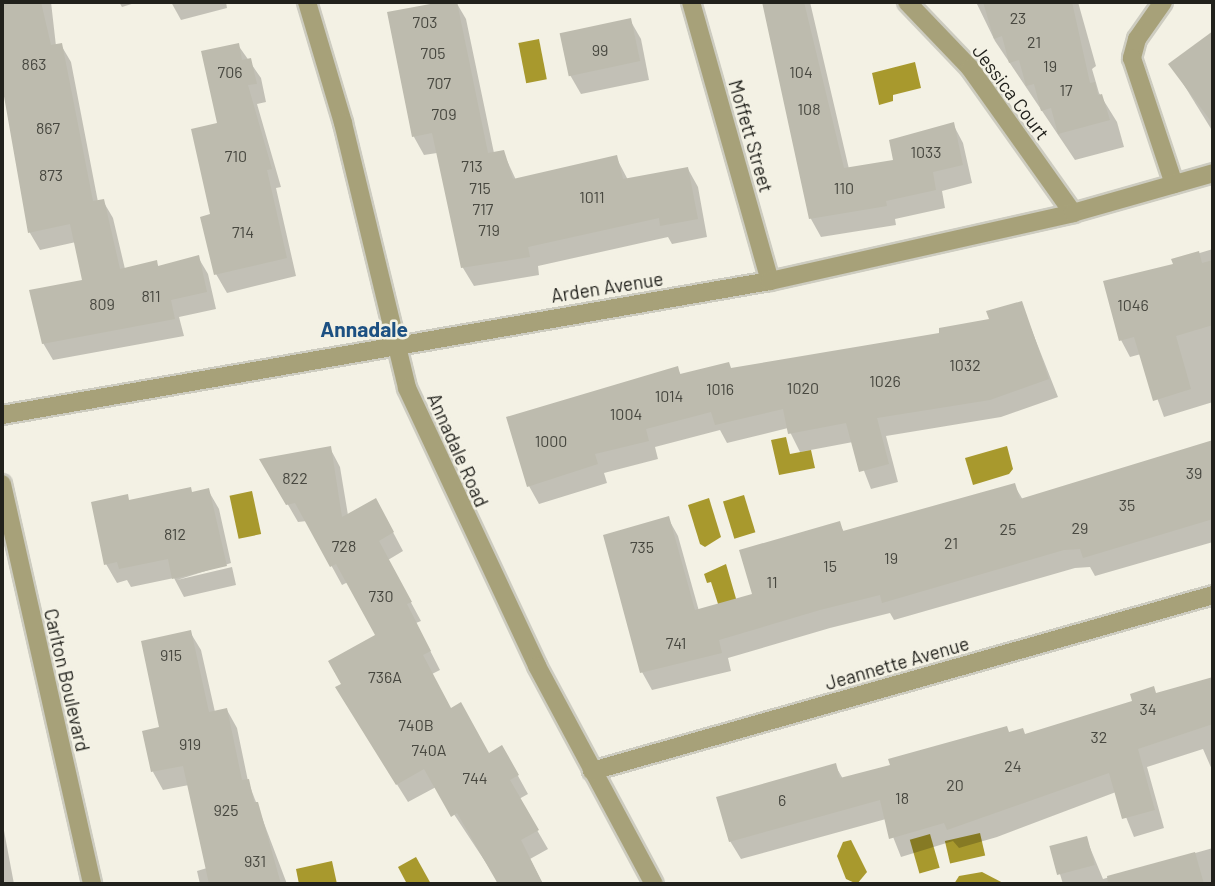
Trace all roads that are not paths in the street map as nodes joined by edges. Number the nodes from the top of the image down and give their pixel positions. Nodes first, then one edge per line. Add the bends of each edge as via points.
1 (307, 2) edge
2 (691, 2) edge
3 (907, 2) edge
4 (1163, 2) edge
5 (1213, 173) edge
6 (1174, 184) junction
7 (1073, 213) junction
8 (770, 281) junction
9 (395, 343) junction
10 (2, 415) edge
11 (2, 484) edge
12 (1213, 595) edge
13 (592, 771) junction
14 (92, 884) edge
15 (654, 884) edge

1 - 9 street, Annadale Road via 343,124
2 - 8 street, Moffett Street
3 - 7 street, Jessica Court via 970,68
4 - 6 street via 1137,39 1132,58
5 - 6 street, Arden Avenue
6 - 7 street, Arden Avenue
7 - 8 street, Arden Avenue
8 - 9 street, Arden Avenue
9 - 10 street, Arden Avenue
9 - 13 street, Annadale Road via 407,388 444,472
11 - 14 street, Carlton Boulevard
12 - 13 street, Jeannette Avenue
13 - 15 street, Annadale Road

